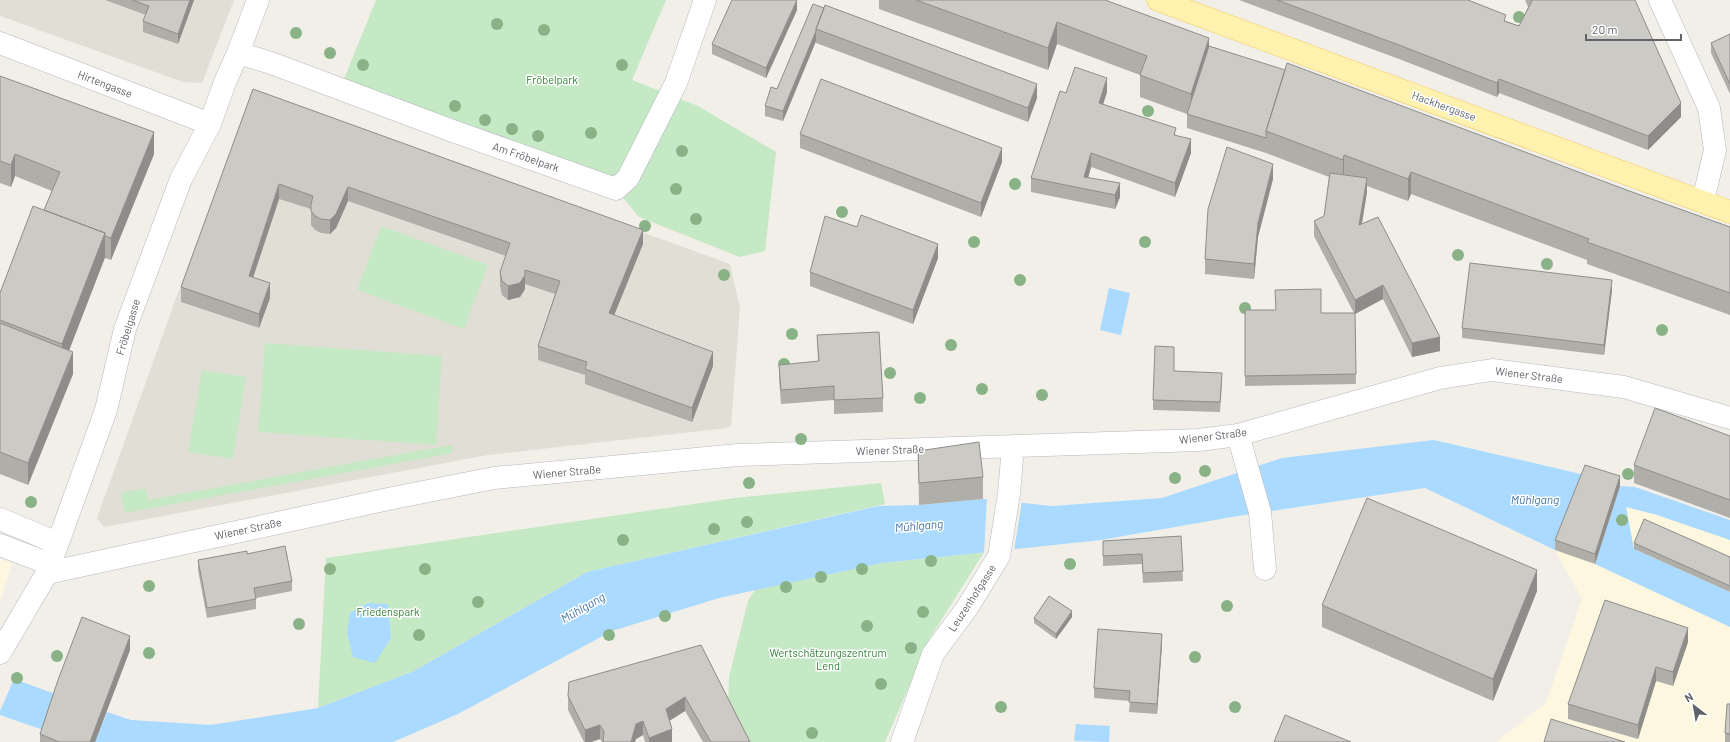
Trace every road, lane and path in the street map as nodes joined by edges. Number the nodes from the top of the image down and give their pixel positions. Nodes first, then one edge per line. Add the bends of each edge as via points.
1 (258, 0) edge
2 (705, 0) edge
3 (1158, 0) edge
4 (1660, 0) edge
5 (0, 42) edge
6 (238, 53) junction
7 (210, 124) junction
8 (1703, 201) junction
9 (1730, 212) edge
10 (1730, 418) edge
11 (1238, 435) junction
12 (1013, 446) junction
13 (0, 519) edge
14 (57, 543) junction
15 (0, 545) edge
16 (48, 569) junction
17 (1265, 569) dead end
18 (0, 653) edge
19 (902, 742) edge

1 - 6 street, Fröbelgasse
2 - 6 street, Am Fröbelpark via 676,83 628,178 616,189 272,63
3 - 8 main road, Hackhergasse
4 - 8 street via 1709,108 1715,150
5 - 7 street, Hirtengasse
6 - 7 street, Fröbelgasse
7 - 14 street, Fröbelgasse via 181,179 125,330 106,410
8 - 9 main road, Hackhergasse
10 - 11 street, Wiener Straße via 1624,387 1492,370 1440,378
11 - 12 street, Wiener Straße via 1199,440
11 - 17 street via 1260,512
12 - 16 street, Wiener Straße via 738,455 494,478
12 - 19 street, Leuzenhofgasse via 1009,494 999,556 967,608 933,654
13 - 14 street
14 - 16 street, Fröbelgasse
15 - 16 street
16 - 18 street, Fröbelgasse

